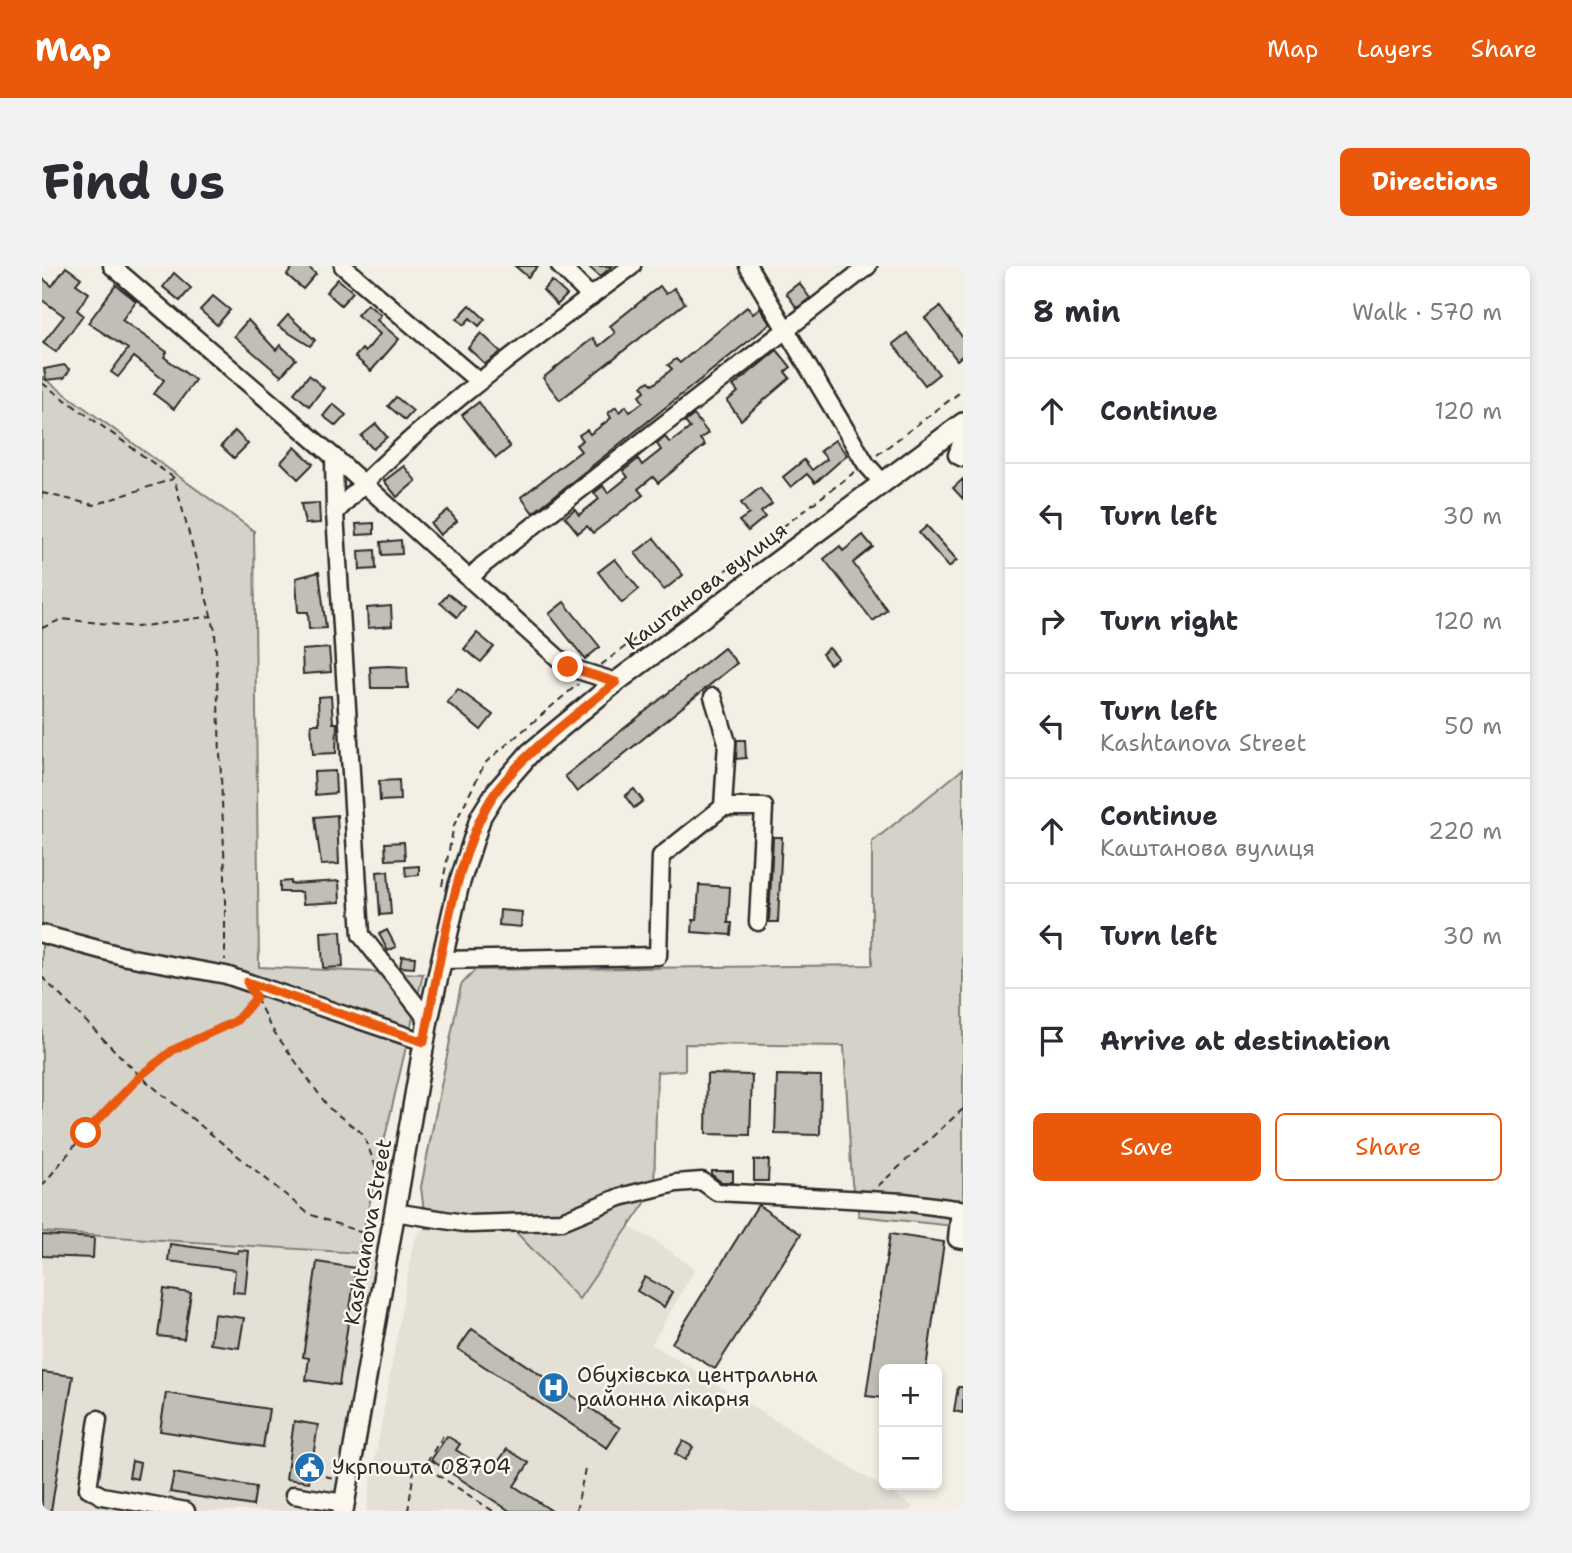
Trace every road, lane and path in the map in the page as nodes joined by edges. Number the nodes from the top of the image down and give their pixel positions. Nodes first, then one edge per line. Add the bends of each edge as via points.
1 (112, 266) edge
2 (343, 266) edge
3 (560, 266) edge
4 (632, 266) edge
5 (748, 266) edge
6 (868, 266) edge
7 (591, 296) junction
8 (785, 329) junction
9 (478, 381) junction
10 (42, 383) edge
11 (963, 423) edge
12 (963, 438) edge
13 (334, 457) junction
14 (963, 458) edge
15 (174, 478) junction
16 (363, 482) junction
17 (883, 484) junction
18 (42, 493) edge
19 (335, 513) junction
20 (470, 578) junction
21 (213, 616) junction
22 (42, 628) edge
23 (616, 682) junction
24 (713, 697) dead end
25 (723, 807) junction
26 (758, 922) dead end
27 (42, 934) edge
28 (441, 960) junction
29 (226, 975) junction
30 (42, 977) edge
31 (247, 982) junction
32 (256, 998) junction
33 (428, 1020) junction
34 (424, 1042) junction
35 (140, 1076) junction
36 (963, 1110) edge
37 (42, 1186) edge
38 (385, 1189) dead end
39 (864, 1200) junction
40 (961, 1210) edge
41 (394, 1212) junction
42 (963, 1240) edge
43 (389, 1242) junction
44 (98, 1419) dead end
45 (443, 1436) dead end
46 (426, 1463) junction
47 (585, 1469) dead end
48 (294, 1495) dead end
49 (343, 1507) edge
50 (186, 1511) edge
51 (408, 1511) edge
52 (493, 1511) edge
53 (576, 1511) edge

1 - 13 street
2 - 9 street
3 - 7 street
4 - 7 street
5 - 8 street
6 - 8 street
7 - 9 street
8 - 17 street via 866,464
8 - 20 street
9 - 16 street
10 - 15 path
11 - 17 main road, Каштанова вулиця
12 - 14 street via 957,455
13 - 16 street
13 - 19 street
15 - 18 path via 94,505
15 - 21 path
16 - 19 street
16 - 20 street
17 - 23 main road, Каштанова вулиця
19 - 33 street via 361,935
20 - 23 street via 568,667
21 - 22 path via 137,627 62,619
21 - 29 path
23 - 28 main road, Каштанова вулиця via 530,753 486,808 470,846
24 - 25 street via 727,742
25 - 26 street via 764,807
25 - 28 street via 661,856 658,956
27 - 29 street via 127,957
28 - 33 main road, Kashtanova Street
29 - 31 street
30 - 35 path
31 - 32 path
31 - 34 street
32 - 35 path via 236,1021 173,1050
32 - 38 path via 270,1026 329,1108 363,1134
33 - 34 main road, Kashtanova Street
34 - 41 main road, Kashtanova Street
35 - 37 path
35 - 43 path via 309,1214
36 - 39 path
39 - 40 street
39 - 41 street via 717,1192 702,1181 620,1197 562,1221 470,1224
40 - 42 street via 957,1240
41 - 43 main road, Kashtanova Street
43 - 49 main road, Kashtanova Street
44 - 50 street via 89,1488 102,1496
45 - 46 path
46 - 51 path via 415,1463
46 - 52 path
47 - 53 path
48 - 49 street

